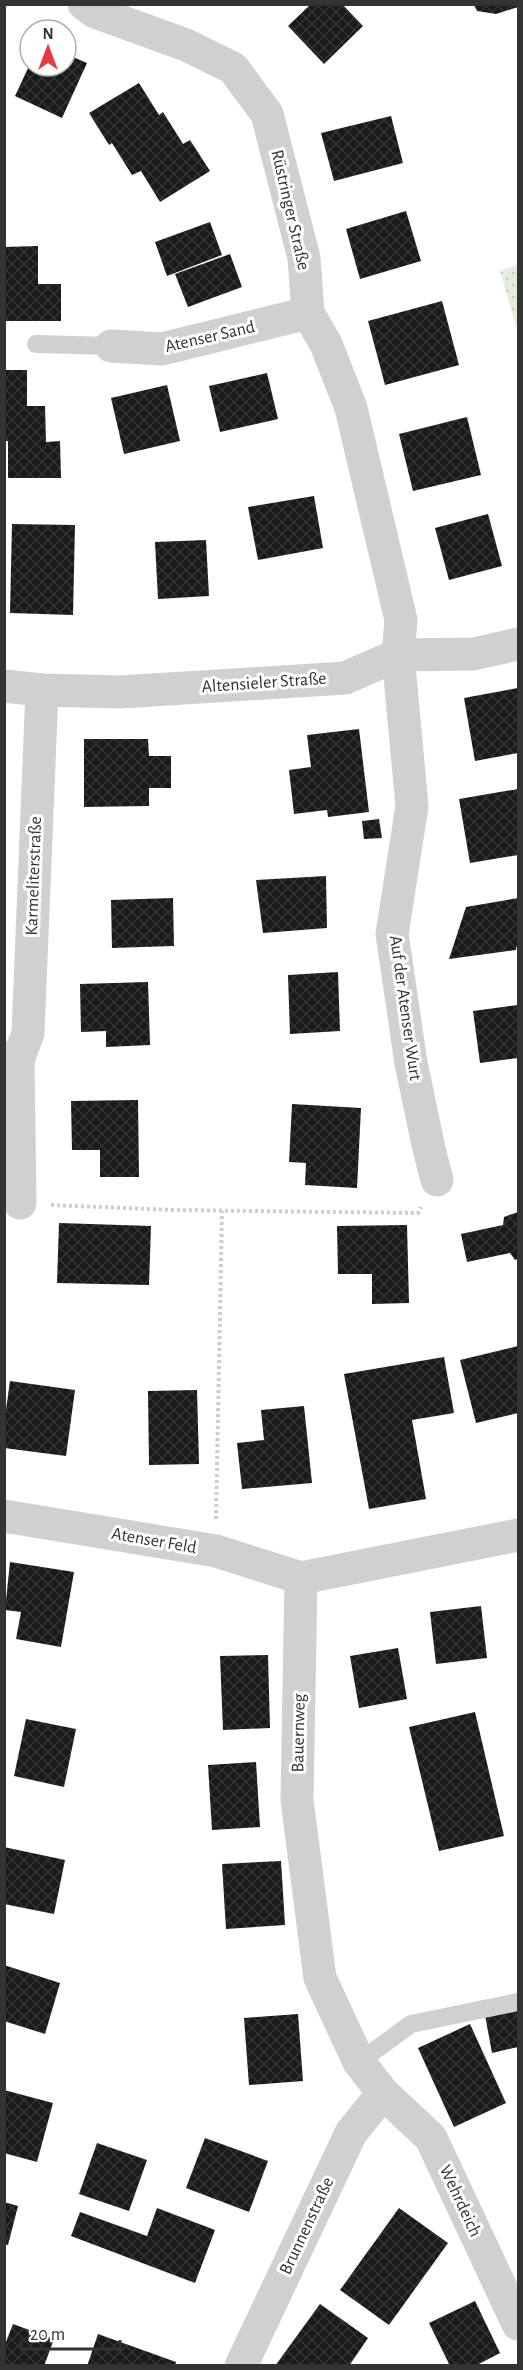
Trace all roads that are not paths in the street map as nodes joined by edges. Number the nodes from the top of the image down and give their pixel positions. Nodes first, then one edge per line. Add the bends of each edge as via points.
1 (84, 4) edge
2 (308, 313) junction
3 (36, 344) dead end
4 (111, 346) joint
5 (519, 644) edge
6 (398, 655) junction
7 (4, 686) edge
8 (42, 690) junction
9 (11, 1059) edge
10 (437, 1180) road end
11 (20, 1203) road end
12 (4, 1516) edge
13 (519, 1535) edge
14 (301, 1578) junction
15 (519, 2002) edge
16 (358, 2062) junction
17 (382, 2092) junction
18 (519, 2324) edge
19 (241, 2366) edge

1 - 2 street, Rüstringer Straße via 95,12 186,45 233,68 267,114 304,258
2 - 4 street, Atenser Sand via 162,350
2 - 6 street, Rüstringer Straße via 326,344 351,408 401,620
3 - 4 lane
5 - 6 street, Altensieler Straße via 473,654
6 - 8 street, Altensieler Straße via 345,678 120,692
6 - 10 street, Auf der Atenser Wurt via 412,806 392,934 411,1063
7 - 8 street, Altensieler Straße
8 - 9 street, Karmeliterstraße via 27,1033
9 - 11 street, Karmeliterstraße
12 - 14 street, Atenser Feld via 216,1551
13 - 14 street
14 - 16 street, Bauernweg via 297,1800 320,1978
15 - 16 lane via 411,2024
16 - 17 street, Bauernweg
17 - 18 street, Wehrdeich via 431,2138
17 - 19 street, Brunnenstraße via 351,2133

